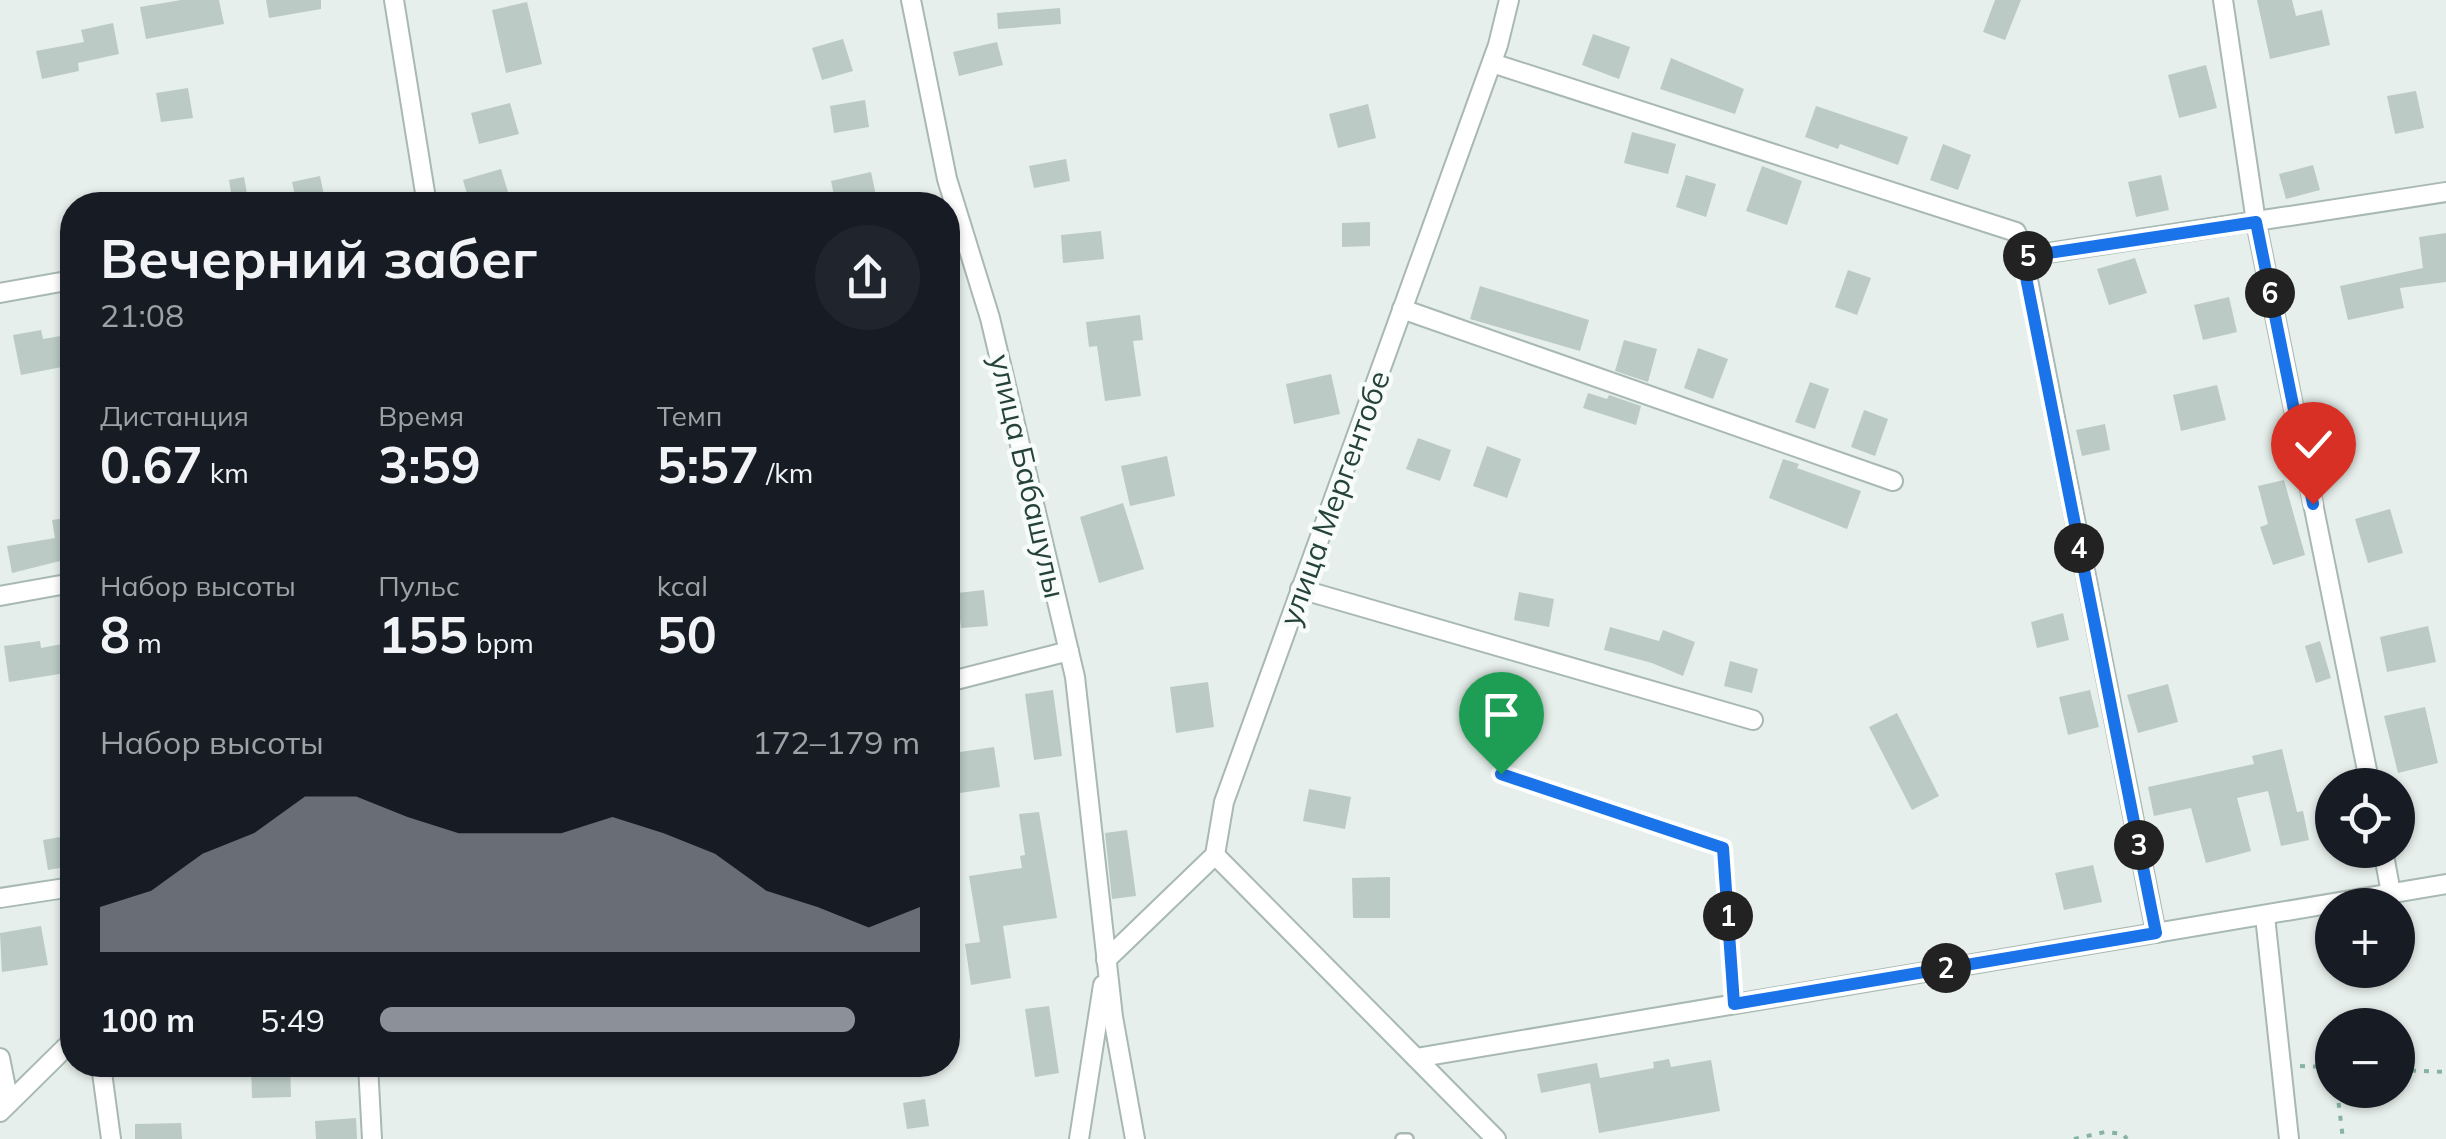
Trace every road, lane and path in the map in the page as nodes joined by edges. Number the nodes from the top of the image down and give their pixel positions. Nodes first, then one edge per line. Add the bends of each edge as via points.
1 (394, 0) edge
2 (912, 0) edge
3 (1509, 0) edge
4 (2223, 0) edge
5 (1492, 63) junction
6 (425, 192) edge
7 (952, 192) edge
8 (2446, 192) edge
9 (960, 219) edge
10 (2256, 222) junction
11 (2022, 257) junction
12 (60, 282) edge
13 (0, 293) edge
14 (1402, 309) junction
15 (1893, 481) dead end
16 (60, 585) edge
17 (1300, 589) junction
18 (0, 596) edge
19 (1068, 651) junction
20 (960, 679) edge
21 (1753, 720) dead end
22 (2367, 768) edge
23 (1501, 774) dead end
24 (1215, 855) junction
25 (2446, 884) edge
26 (60, 889) edge
27 (2415, 889) edge
28 (0, 898) edge
29 (2315, 907) edge
30 (2265, 916) junction
31 (2156, 933) junction
32 (1106, 960) junction
33 (1734, 1004) junction
34 (60, 1053) edge
35 (0, 1058) edge
36 (1416, 1058) junction
37 (2280, 1065) junction
38 (2315, 1067) edge
39 (2415, 1071) edge
40 (2446, 1072) edge
41 (103, 1077) edge
42 (369, 1077) edge
43 (5, 1107) edge
44 (2339, 1108) edge
45 (111, 1139) edge
46 (372, 1139) edge
47 (1079, 1139) edge
48 (1135, 1139) edge
49 (1496, 1139) edge
50 (2074, 1139) edge
51 (2128, 1139) edge
52 (2289, 1139) edge
53 (2343, 1139) edge

1 - 6 street
2 - 7 street, улица Бабашулы
3 - 5 street, улица Мергентобе
4 - 10 street
5 - 11 street via 2016,232
5 - 14 street, улица Мергентобе
8 - 10 street
9 - 19 street, улица Бабашулы via 990,318
10 - 11 street
10 - 22 street
11 - 31 street
12 - 13 street
14 - 15 street
14 - 17 street, улица Мергентобе
16 - 18 street
17 - 21 street
17 - 24 street, улица Мергентобе via 1224,802
19 - 20 street
19 - 32 street, улица Бабашулы
23 - 33 lane via 1723,848
24 - 32 street
24 - 36 street
25 - 27 street
26 - 28 street
29 - 30 street
30 - 31 street
30 - 37 street
31 - 33 street
32 - 47 street
32 - 48 street
33 - 36 street
34 - 43 street
35 - 43 street
36 - 49 street
37 - 38 path
37 - 52 street
39 - 40 path
41 - 45 street
42 - 46 street
44 - 53 path
50 - 51 path via 2106,1132

